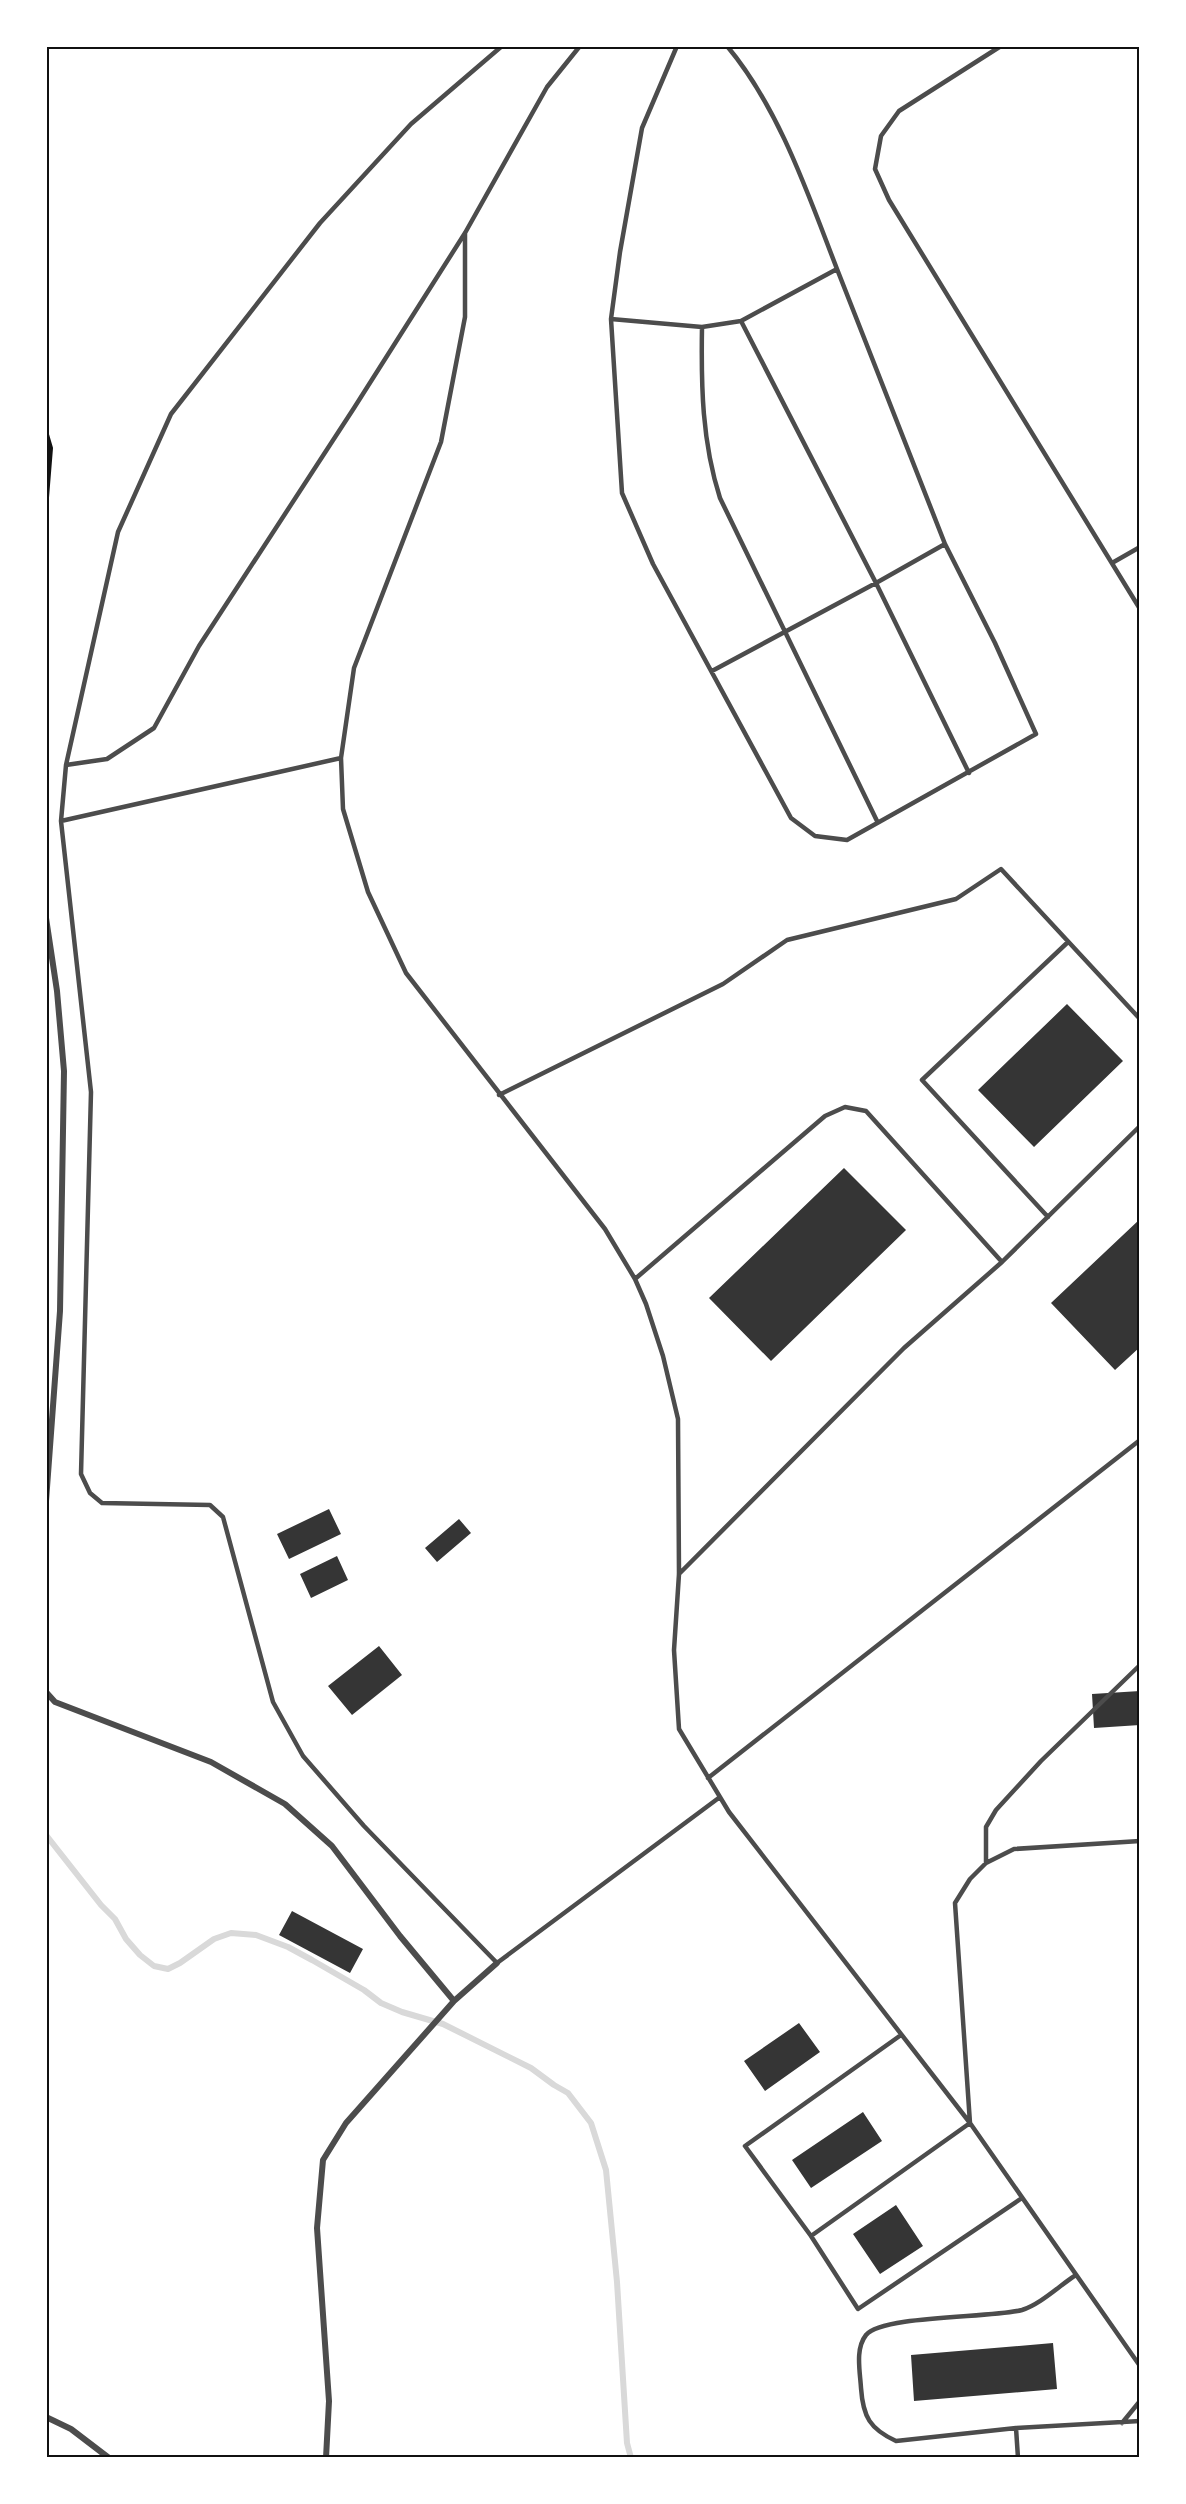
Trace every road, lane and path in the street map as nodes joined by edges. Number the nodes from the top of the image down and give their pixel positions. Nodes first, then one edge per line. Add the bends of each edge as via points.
1 (502, 46) edge
2 (580, 46) edge
3 (676, 46) edge
4 (727, 46) edge
5 (1001, 46) edge
6 (465, 233) junction
7 (837, 269) junction
8 (611, 319) junction
9 (741, 321) junction
10 (702, 327) junction
11 (46, 431) edge
12 (46, 510) edge
13 (945, 544) junction
14 (1140, 547) edge
15 (1112, 563) junction
16 (876, 583) junction
17 (1140, 609) edge
18 (786, 631) junction
19 (712, 671) junction
20 (341, 758) junction
21 (66, 765) junction
22 (969, 773) junction
23 (61, 821) junction
24 (877, 821) junction
25 (46, 918) edge
26 (1068, 942) junction
27 (1140, 1019) edge
28 (499, 1095) junction
29 (1140, 1126) edge
30 (1048, 1217) junction
31 (1002, 1262) junction
32 (635, 1279) junction
33 (1140, 1440) edge
34 (46, 1501) edge
35 (679, 1574) junction
36 (1140, 1665) edge
37 (46, 1692) edge
38 (708, 1778) junction
39 (720, 1797) junction
40 (1140, 1841) edge
41 (986, 1863) junction
42 (497, 1963) junction
43 (454, 2001) junction
44 (901, 2035) junction
45 (970, 2123) junction
46 (1022, 2198) junction
47 (811, 2236) junction
48 (1076, 2274) junction
49 (1140, 2366) edge
50 (1140, 2401) edge
51 (46, 2417) edge
52 (1140, 2421) edge
53 (1122, 2423) junction
54 (1016, 2428) junction
55 (109, 2457) edge
56 (326, 2457) edge
57 (1018, 2457) edge

1 - 21 lane via 411,124 320,223 171,414 118,532
2 - 6 lane via 547,87
3 - 8 lane via 642,128
4 - 7 lane via 744,67 796,162
5 - 15 lane via 899,111 881,136 875,169 890,200
6 - 20 lane via 465,317 441,442 354,668
6 - 21 lane via 200,646 154,728 107,759
7 - 9 lane
7 - 13 lane
8 - 10 lane
8 - 19 lane via 621,493 653,564
9 - 10 lane
9 - 16 lane
10 - 18 lane via 701,391 710,466 720,498
11 - 12 path via 51,448
13 - 16 lane
13 - 22 lane via 1036,734
14 - 15 lane
15 - 17 lane
16 - 18 lane
16 - 22 lane
18 - 19 lane
18 - 24 lane
19 - 24 lane via 791,818 815,836 847,840
20 - 23 lane
20 - 28 lane via 343,809 377,912 406,973
21 - 23 lane
22 - 24 lane
23 - 42 lane via 91,1092 81,1474 90,1493 102,1503 210,1505 223,1517 273,1702 303,1756 364,1826
25 - 34 street via 64,1071 60,1311
26 - 27 lane
26 - 28 lane via 1001,869 956,899 786,940 723,984
26 - 30 lane via 922,1080
28 - 32 lane via 605,1229
29 - 30 lane
30 - 31 lane
31 - 32 lane via 866,1111 846,1107 825,1116
31 - 35 lane via 904,1348
32 - 35 lane via 663,1356 678,1419
33 - 38 lane
35 - 38 lane via 674,1650 679,1729
36 - 41 lane via 996,1810 986,1827
37 - 43 street via 55,1702 211,1762 285,1804 332,1846
38 - 39 lane
39 - 42 lane
39 - 44 lane
40 - 41 lane via 1014,1849
41 - 45 lane via 955,1903
42 - 43 street
43 - 56 street via 346,2123 323,2160 317,2228 329,2401
44 - 45 lane
44 - 47 lane via 745,2146
45 - 46 lane
45 - 47 lane
46 - 47 lane via 858,2309
46 - 48 lane
48 - 49 lane
48 - 54 lane via 1023,2309 889,2324 867,2333 859,2347 866,2415 879,2433 896,2440
50 - 53 lane
51 - 55 street via 71,2429
52 - 53 lane
53 - 54 lane
54 - 57 lane

